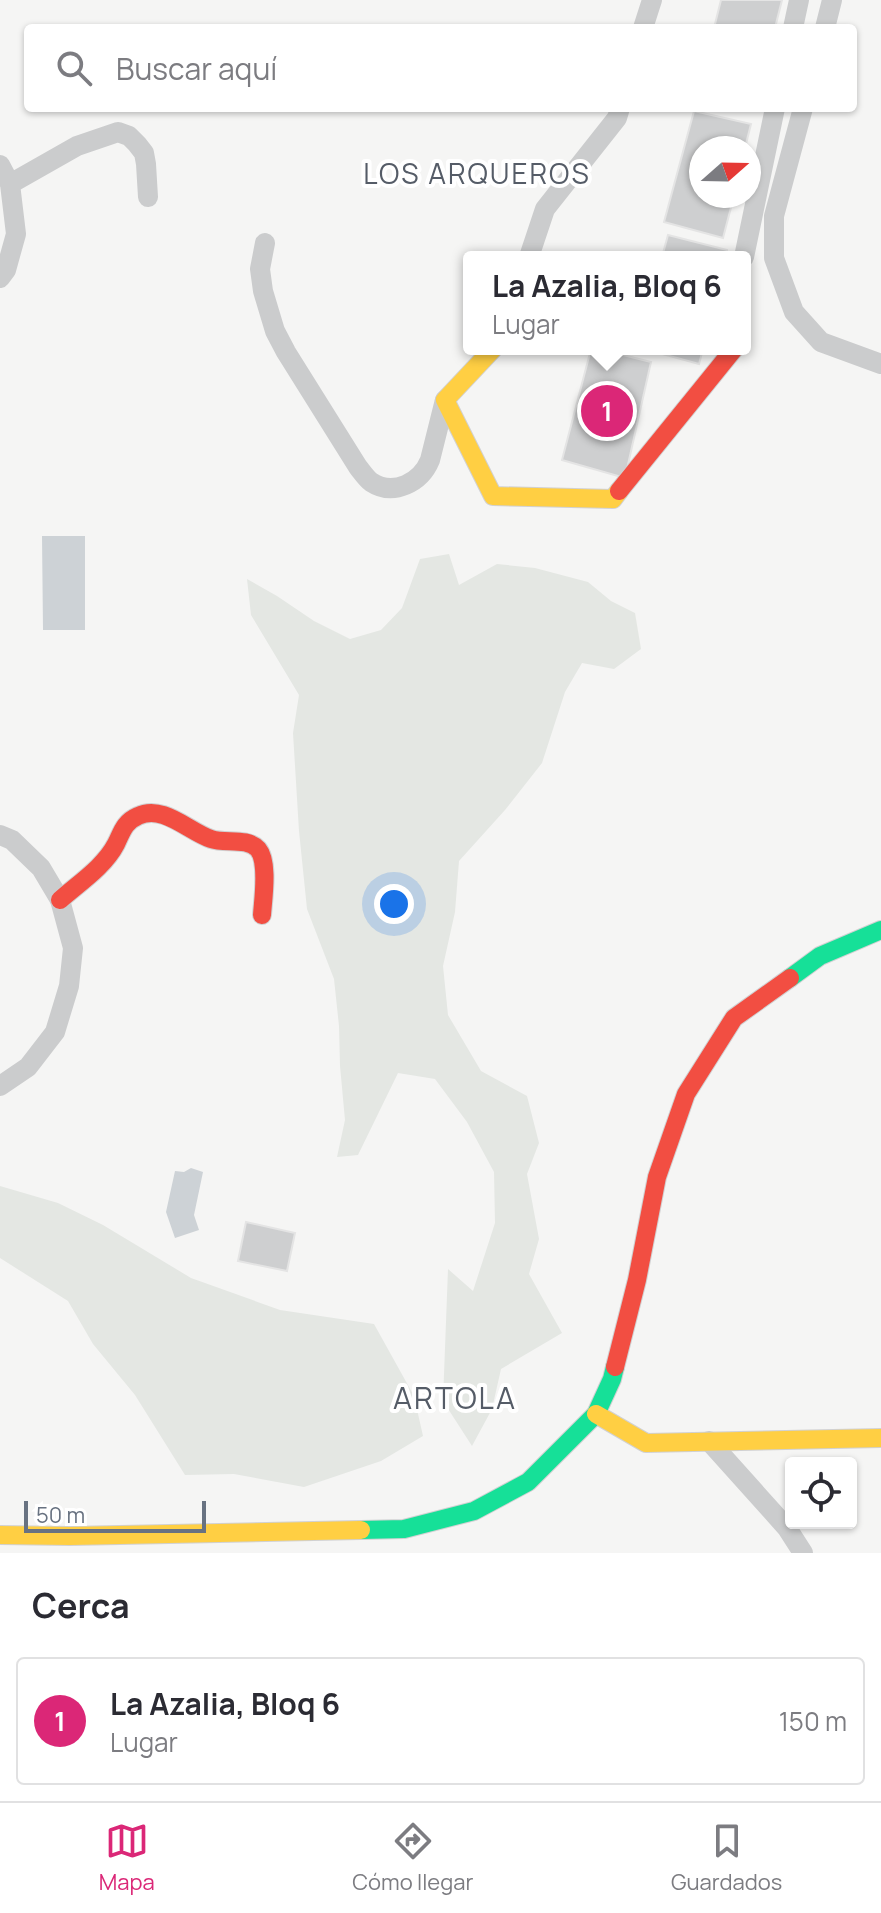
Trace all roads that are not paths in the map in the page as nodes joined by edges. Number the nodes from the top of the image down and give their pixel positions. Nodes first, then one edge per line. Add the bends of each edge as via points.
1 (652, 0) edge
2 (799, 0) edge
3 (832, 0) edge
4 (644, 24) edge
5 (794, 24) edge
6 (826, 24) edge
7 (619, 112) edge
8 (774, 112) edge
9 (802, 112) edge
10 (0, 165) edge
11 (10, 184) junction
12 (148, 197) dead end
13 (265, 243) dead end
14 (531, 251) edge
15 (745, 251) edge
16 (0, 278) edge
17 (487, 355) edge
18 (729, 355) edge
19 (881, 364) edge
20 (445, 400) junction
21 (0, 835) edge
22 (60, 900) junction
23 (262, 915) dead end
24 (881, 930) edge
25 (0, 1086) edge
26 (596, 1414) junction
27 (881, 1438) edge
28 (709, 1441) junction
29 (0, 1535) edge
30 (803, 1553) edge

1 - 4 street
2 - 5 street
3 - 6 street
7 - 14 street via 545,209
8 - 15 street
9 - 19 street via 774,216 774,258 794,312 821,342
10 - 11 street
11 - 12 street via 77,146 118,132 144,153
11 - 16 street via 16,234
13 - 20 street via 260,269 275,331 370,481 391,488 420,476 430,460
17 - 20 main road
18 - 20 main road via 613,499 493,496
21 - 22 street via 41,868
22 - 23 main road via 115,846 130,819 150,812 217,841 247,843 258,850 263,862
22 - 25 street via 73,948 69,986 55,1032 28,1067
24 - 26 main road via 820,956 734,1018 686,1094 657,1177 612,1379
26 - 28 main road via 646,1443
26 - 29 main road via 528,1482 474,1511 404,1529
27 - 28 main road
28 - 30 street

